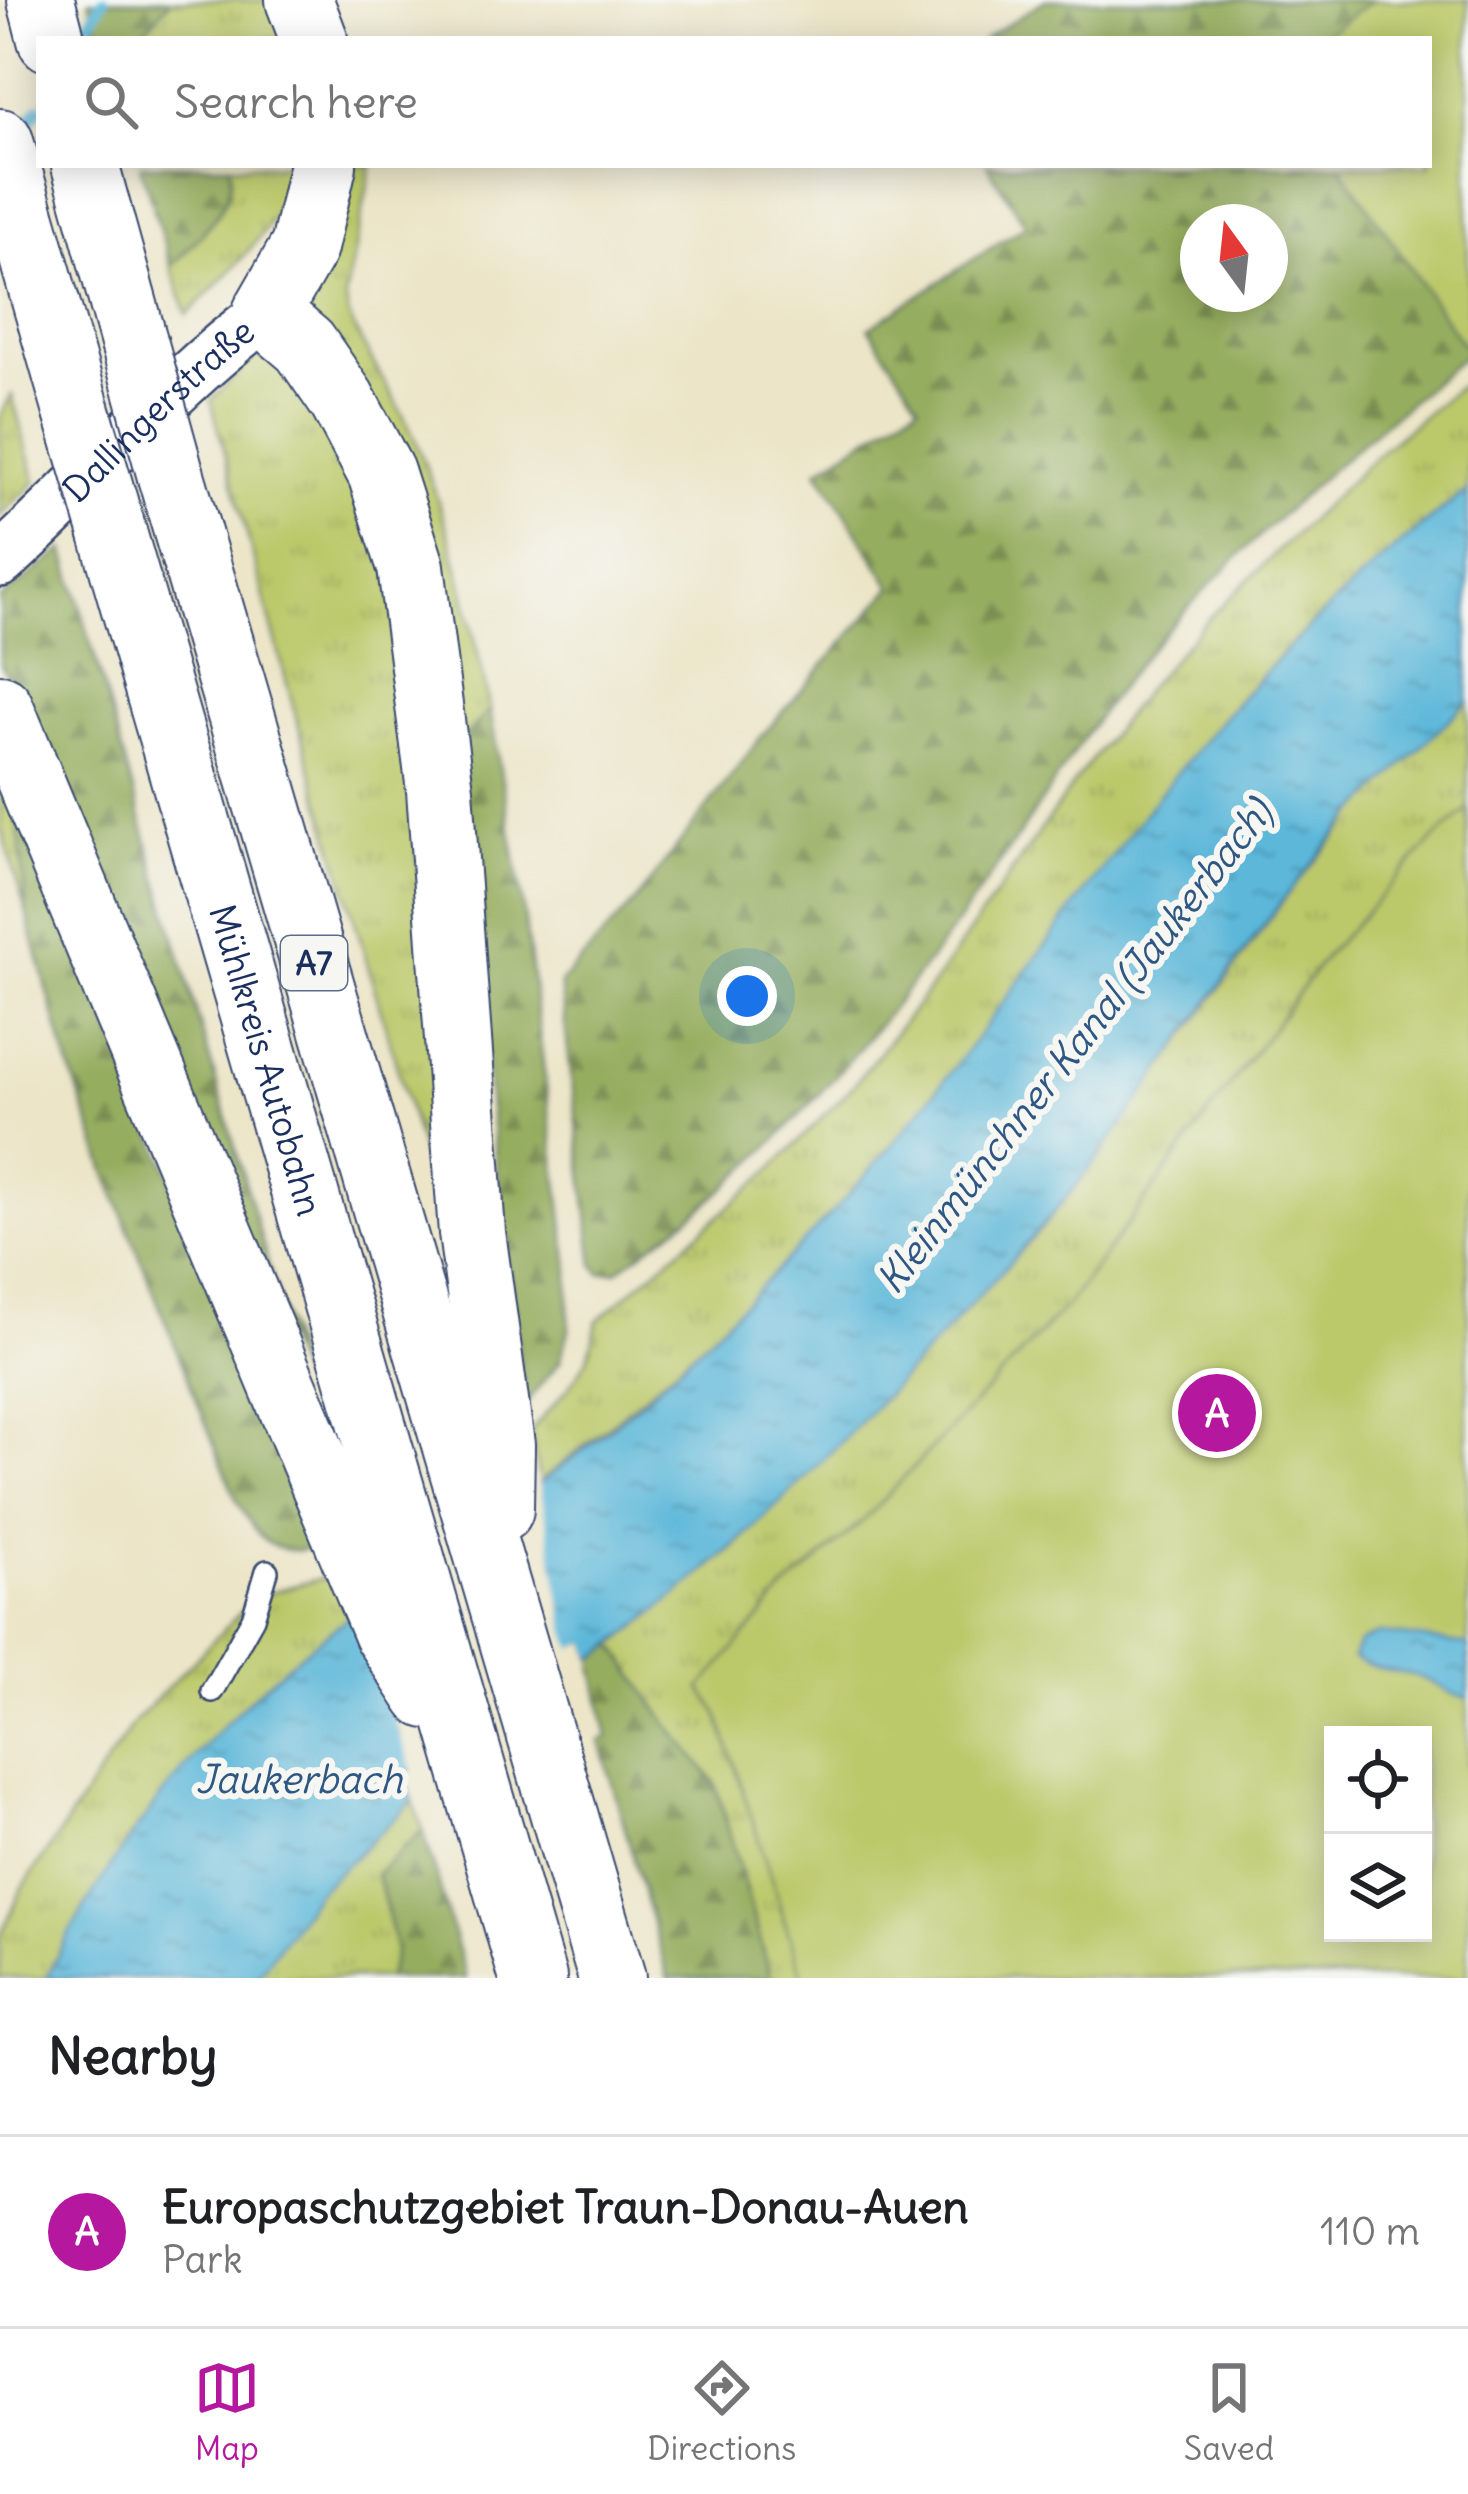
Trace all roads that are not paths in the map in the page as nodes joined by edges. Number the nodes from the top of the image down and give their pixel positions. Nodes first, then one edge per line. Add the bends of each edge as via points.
1 (41, 0) edge
2 (299, 0) edge
3 (50, 36) edge
4 (313, 36) edge
5 (0, 142) edge
6 (86, 168) edge
7 (322, 168) edge
8 (266, 313) junction
9 (0, 561) edge
10 (0, 708) edge
11 (477, 1433) junction
12 (369, 1517) junction
13 (267, 1571) dead end
14 (212, 1691) dead end
15 (532, 1978) edge
16 (612, 1978) edge

1 - 3 highway
2 - 4 highway
5 - 12 highway, Mühlkreis Autobahn / A7, bridge via 113,533
6 - 11 highway, Mühlkreis Autobahn / A7, bridge via 172,476
7 - 8 highway via 304,247
8 - 9 street, Dallingerstraße via 211,353
8 - 11 highway via 305,346 342,400 381,473 411,567 440,790 472,1233
10 - 12 highway
11 - 16 highway, Mühlkreis Autobahn / A7 via 499,1594
12 - 15 highway via 386,1632 469,1759
13 - 14 lane via 253,1618

